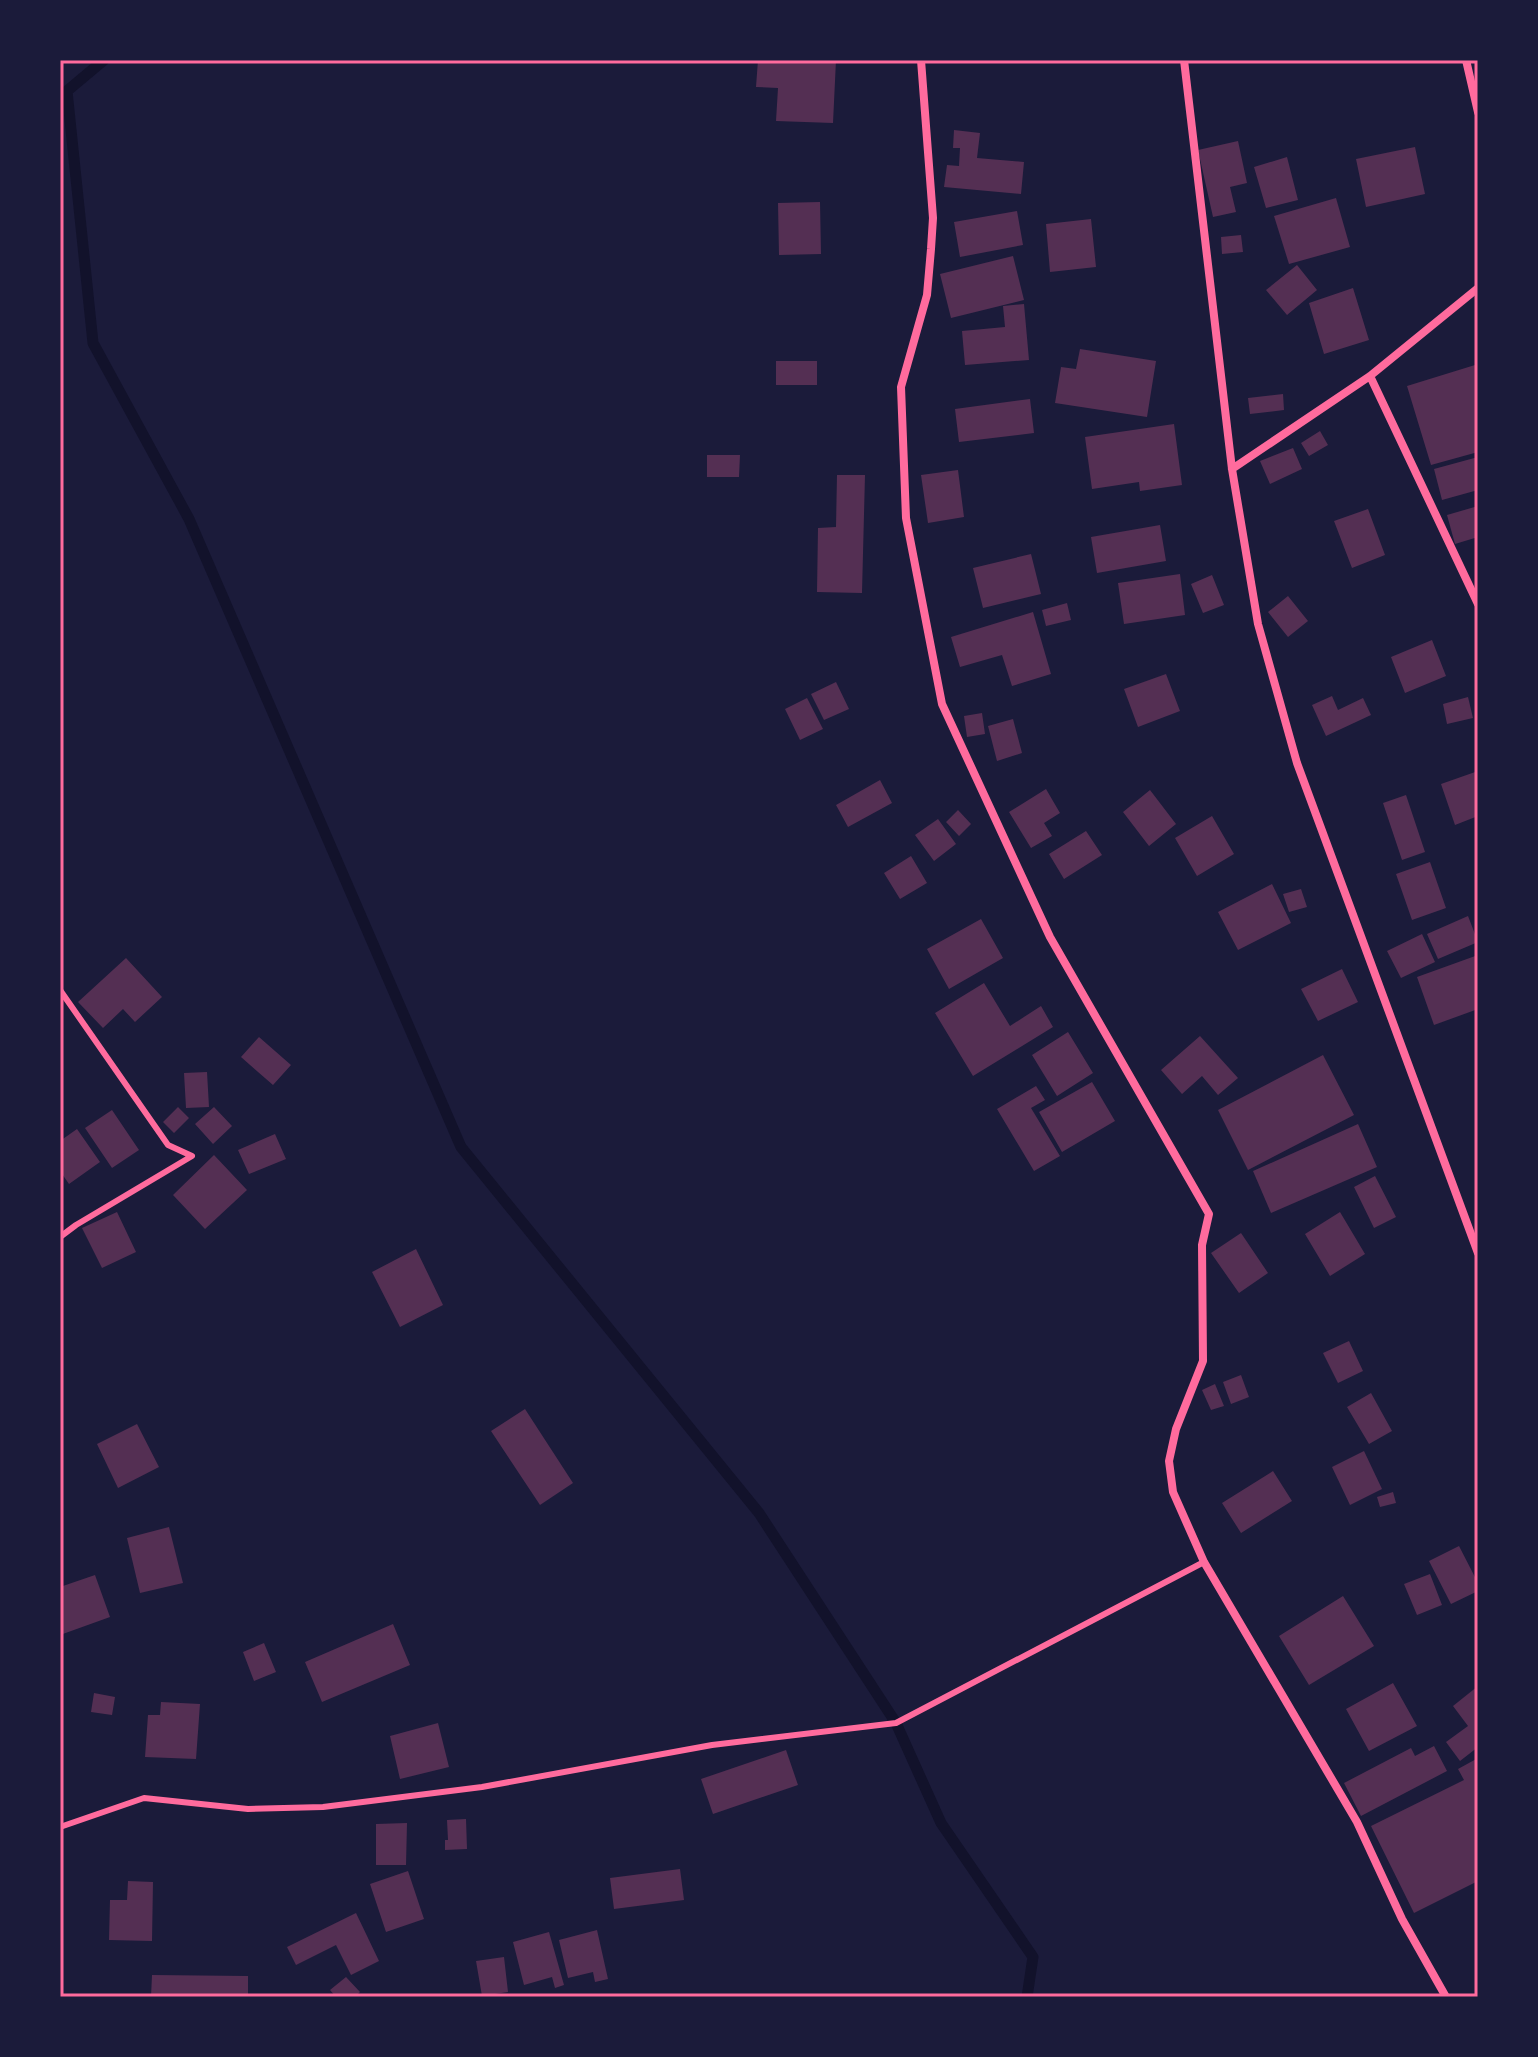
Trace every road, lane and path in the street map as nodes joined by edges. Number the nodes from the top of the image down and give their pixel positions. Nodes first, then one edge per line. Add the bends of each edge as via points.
1 (921, 60) edge
2 (1184, 60) edge
3 (1466, 60) edge
4 (1478, 112) edge
5 (1478, 288) edge
6 (1370, 376) junction
7 (1232, 469) junction
8 (1478, 604) edge
9 (60, 990) edge
10 (60, 1237) edge
11 (1478, 1253) edge
12 (1204, 1562) junction
13 (60, 1827) edge
14 (1446, 1997) edge

1 - 12 street via 933,218 927,295 901,387 906,518 942,704 1050,937 1209,1214 1202,1245 1203,1361 1169,1461 1173,1492
2 - 7 street
3 - 4 street
5 - 6 street
6 - 7 street
6 - 8 street
7 - 11 street via 1258,624 1297,763
9 - 10 lane via 168,1145 192,1156
12 - 13 lane via 896,1723 712,1745 482,1787 323,1807 248,1809 144,1798
12 - 14 street via 1357,1822

